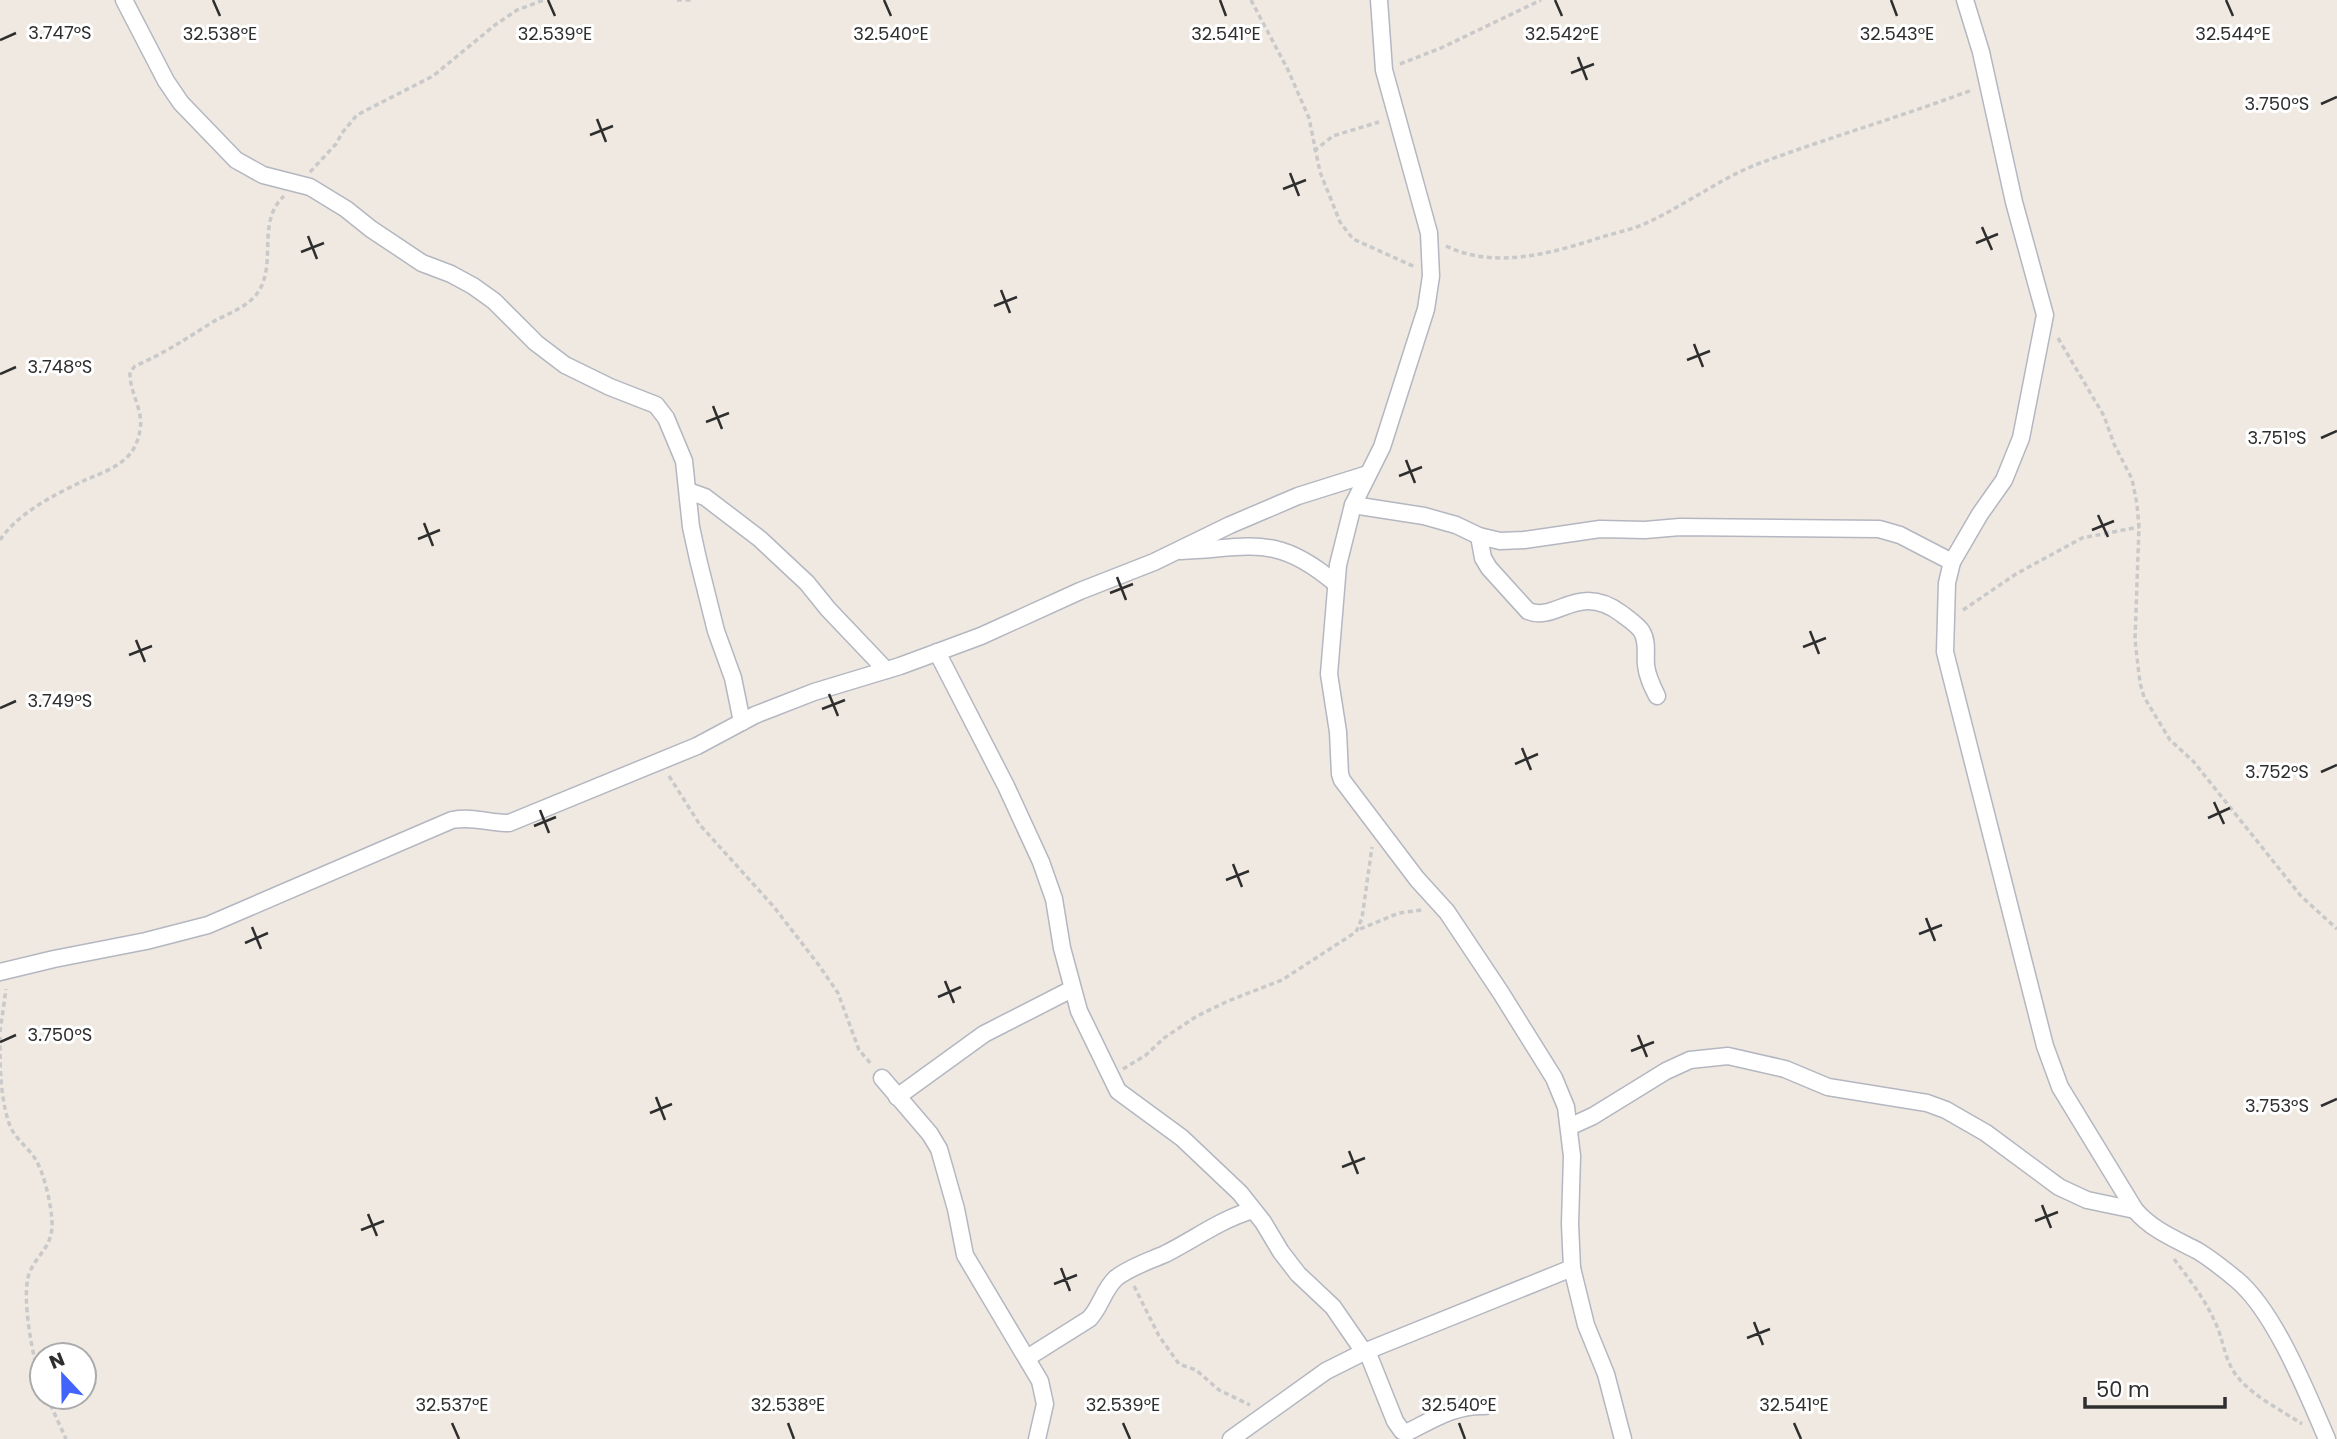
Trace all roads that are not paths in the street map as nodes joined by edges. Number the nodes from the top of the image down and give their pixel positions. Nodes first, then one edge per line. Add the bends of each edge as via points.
1 (124, 0) edge
2 (1378, 0) edge
3 (1965, 0) edge
4 (1368, 474) junction
5 (688, 491) junction
6 (1353, 505) junction
7 (1479, 536) junction
8 (1175, 551) junction
9 (1952, 562) junction
10 (1335, 583) junction
11 (937, 653) junction
12 (886, 670) junction
13 (1657, 696) dead end
14 (742, 722) junction
15 (4, 971) edge
16 (1072, 989) junction
17 (882, 1078) road end
18 (898, 1097) junction
19 (1569, 1127) junction
20 (1253, 1210) junction
21 (2135, 1210) junction
22 (1572, 1268) junction
23 (1366, 1351) junction
24 (1027, 1358) junction
25 (1485, 1406) dead end
26 (1037, 1439) edge
27 (1231, 1439) edge
28 (1623, 1439) edge
29 (2327, 1439) edge

1 - 5 street via 181,103 236,160 263,175 310,187 422,263 473,286 565,365 656,405 684,461
2 - 4 street via 1384,69 1429,233 1431,276 1426,309 1386,435
3 - 9 street via 2045,315 2021,438 2004,480
4 - 6 street
4 - 8 street via 1298,496
5 - 12 street via 705,497 760,539
5 - 14 street via 698,559
6 - 7 street via 1424,516
6 - 10 street
7 - 9 street via 1524,540 1578,531 1680,527 1879,529
7 - 13 street via 1489,568 1528,611 1543,614 1592,601 1614,608 1637,627 1646,643 1648,678
8 - 10 street via 1263,546 1298,556
8 - 11 street
9 - 21 street via 1945,652 2045,1046 2060,1087
10 - 19 street via 1329,674 1340,774 1374,824 1447,912 1501,993 1554,1078
11 - 12 street
11 - 16 street via 1041,862 1054,899
12 - 14 street via 814,692
14 - 15 street via 697,746 509,823 469,817 452,820 208,925
16 - 18 street via 984,1034
16 - 20 street via 1118,1091 1203,1156
17 - 18 street
18 - 24 street via 939,1149 965,1255
19 - 21 street via 1678,1065 1728,1056 1785,1069 1828,1087 1946,1110 1986,1133 2059,1187
19 - 22 street
20 - 23 street via 1298,1274 1333,1307
20 - 24 street via 1228,1218 1116,1278 1097,1312
21 - 29 street via 2147,1224 2201,1253 2239,1282 2288,1352
22 - 23 street
22 - 28 street
23 - 25 street via 1402,1431 1447,1412
23 - 27 street via 1326,1371
24 - 26 street via 1040,1381 1045,1404

